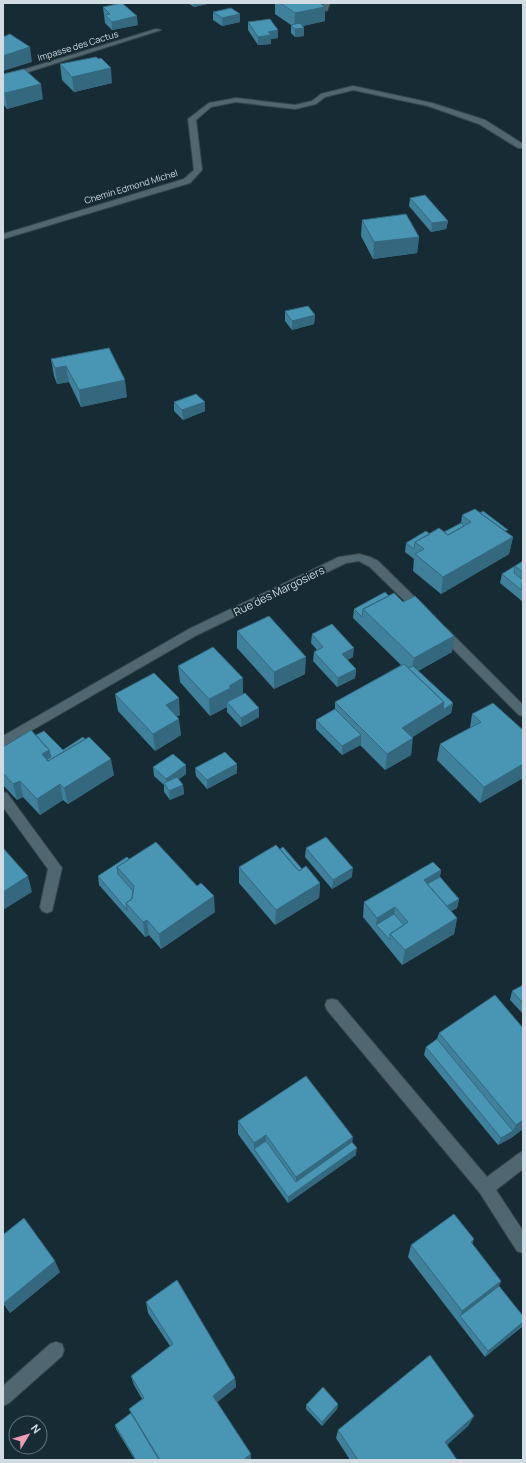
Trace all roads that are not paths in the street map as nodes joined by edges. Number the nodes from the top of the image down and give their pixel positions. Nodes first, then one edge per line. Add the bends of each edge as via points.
1 (327, 3) edge
2 (325, 10) dead end
3 (158, 30) dead end
4 (3, 78) edge
5 (521, 146) dead end
6 (3, 237) edge
7 (523, 712) edge
8 (3, 742) edge
9 (3, 798) edge
10 (47, 907) dead end
11 (332, 1005) dead end
12 (523, 1159) edge
13 (486, 1188) junction
14 (523, 1245) edge
15 (56, 1350) dead end
16 (3, 1397) edge

1 - 2 street
3 - 4 street, Impasse des Cactus
5 - 6 street, Chemin Edmond Michel via 482,122 430,104 353,88 323,95 314,103 295,108 236,100 209,105 192,119 198,170 187,181
7 - 8 street, Rue des Margosiers via 374,564 365,558 355,557 343,560 193,632
9 - 10 street via 55,868
11 - 13 street
12 - 13 street
13 - 14 street
15 - 16 street

